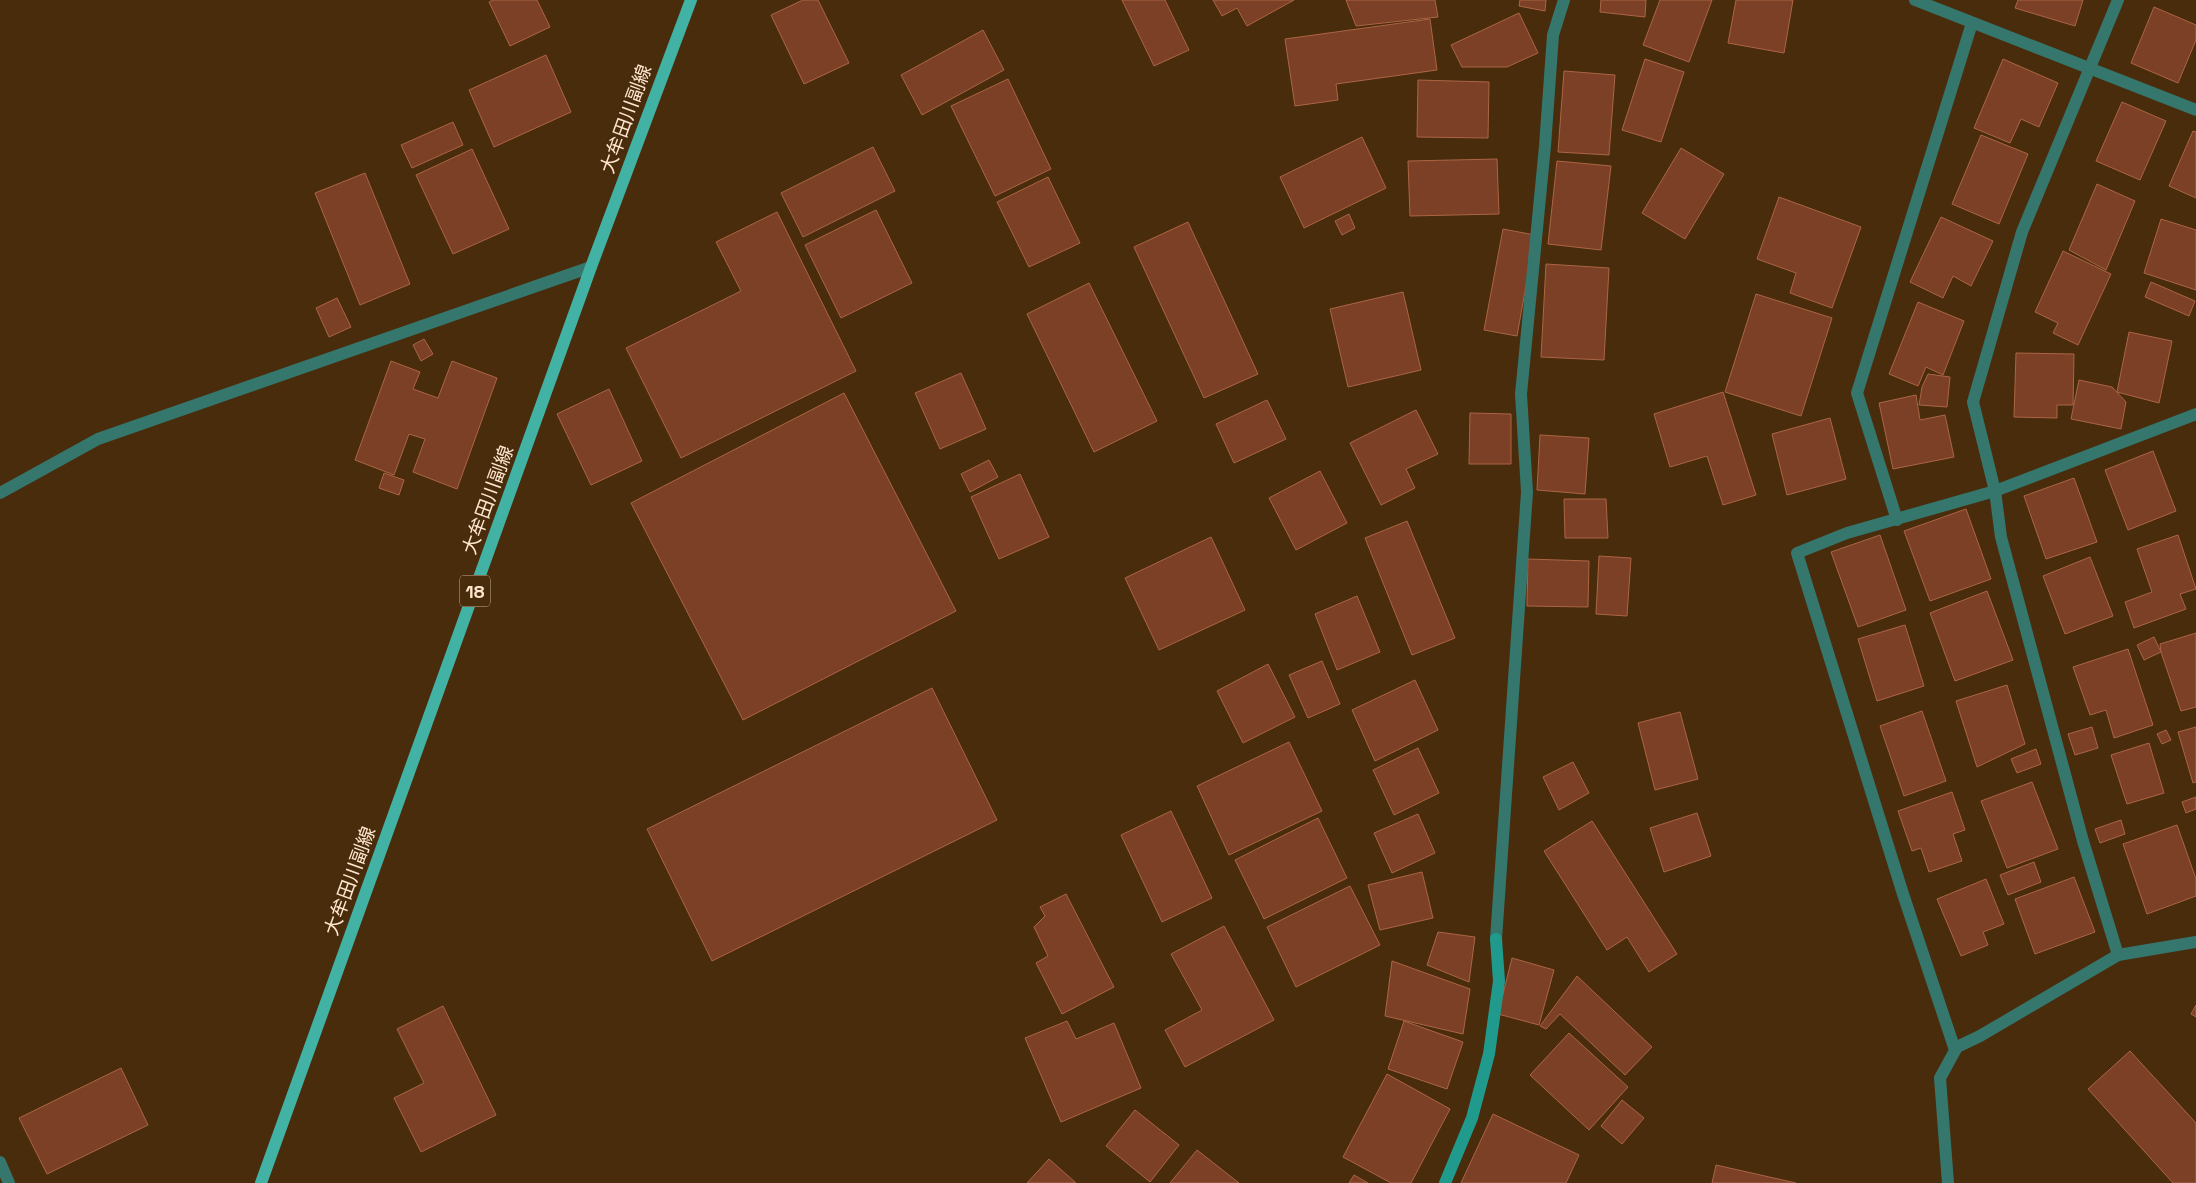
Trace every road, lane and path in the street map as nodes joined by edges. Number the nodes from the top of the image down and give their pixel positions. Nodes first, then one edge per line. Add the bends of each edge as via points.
1 (691, 0) edge
2 (1564, 0) edge
3 (1915, 0) edge
4 (2118, 0) edge
5 (1972, 23) junction
6 (2090, 67) junction
7 (2196, 110) edge
8 (591, 268) junction
9 (2196, 414) edge
10 (1995, 490) junction
11 (0, 492) edge
12 (1897, 520) junction
13 (2196, 942) edge
14 (2118, 955) junction
15 (1955, 1050) junction
16 (0, 1162) edge
17 (9, 1183) edge
18 (261, 1183) edge
19 (1445, 1183) edge
20 (1948, 1183) edge

1 - 8 main road, 大牟田川副線 / 18
2 - 19 street via 1553,35 1521,394 1527,492 1496,939 1499,981 1489,1054 1472,1118
3 - 5 street
4 - 6 street
5 - 6 street
5 - 12 street via 1857,393
6 - 7 street
6 - 10 street via 2022,232 1973,402
8 - 11 street via 98,439
8 - 18 main road, 大牟田川副線 / 18
9 - 10 street
10 - 12 street
10 - 14 street via 2000,537 2083,841
12 - 15 street via 1846,533 1797,554
13 - 14 street
14 - 15 street
15 - 20 street via 1940,1078
16 - 17 street

